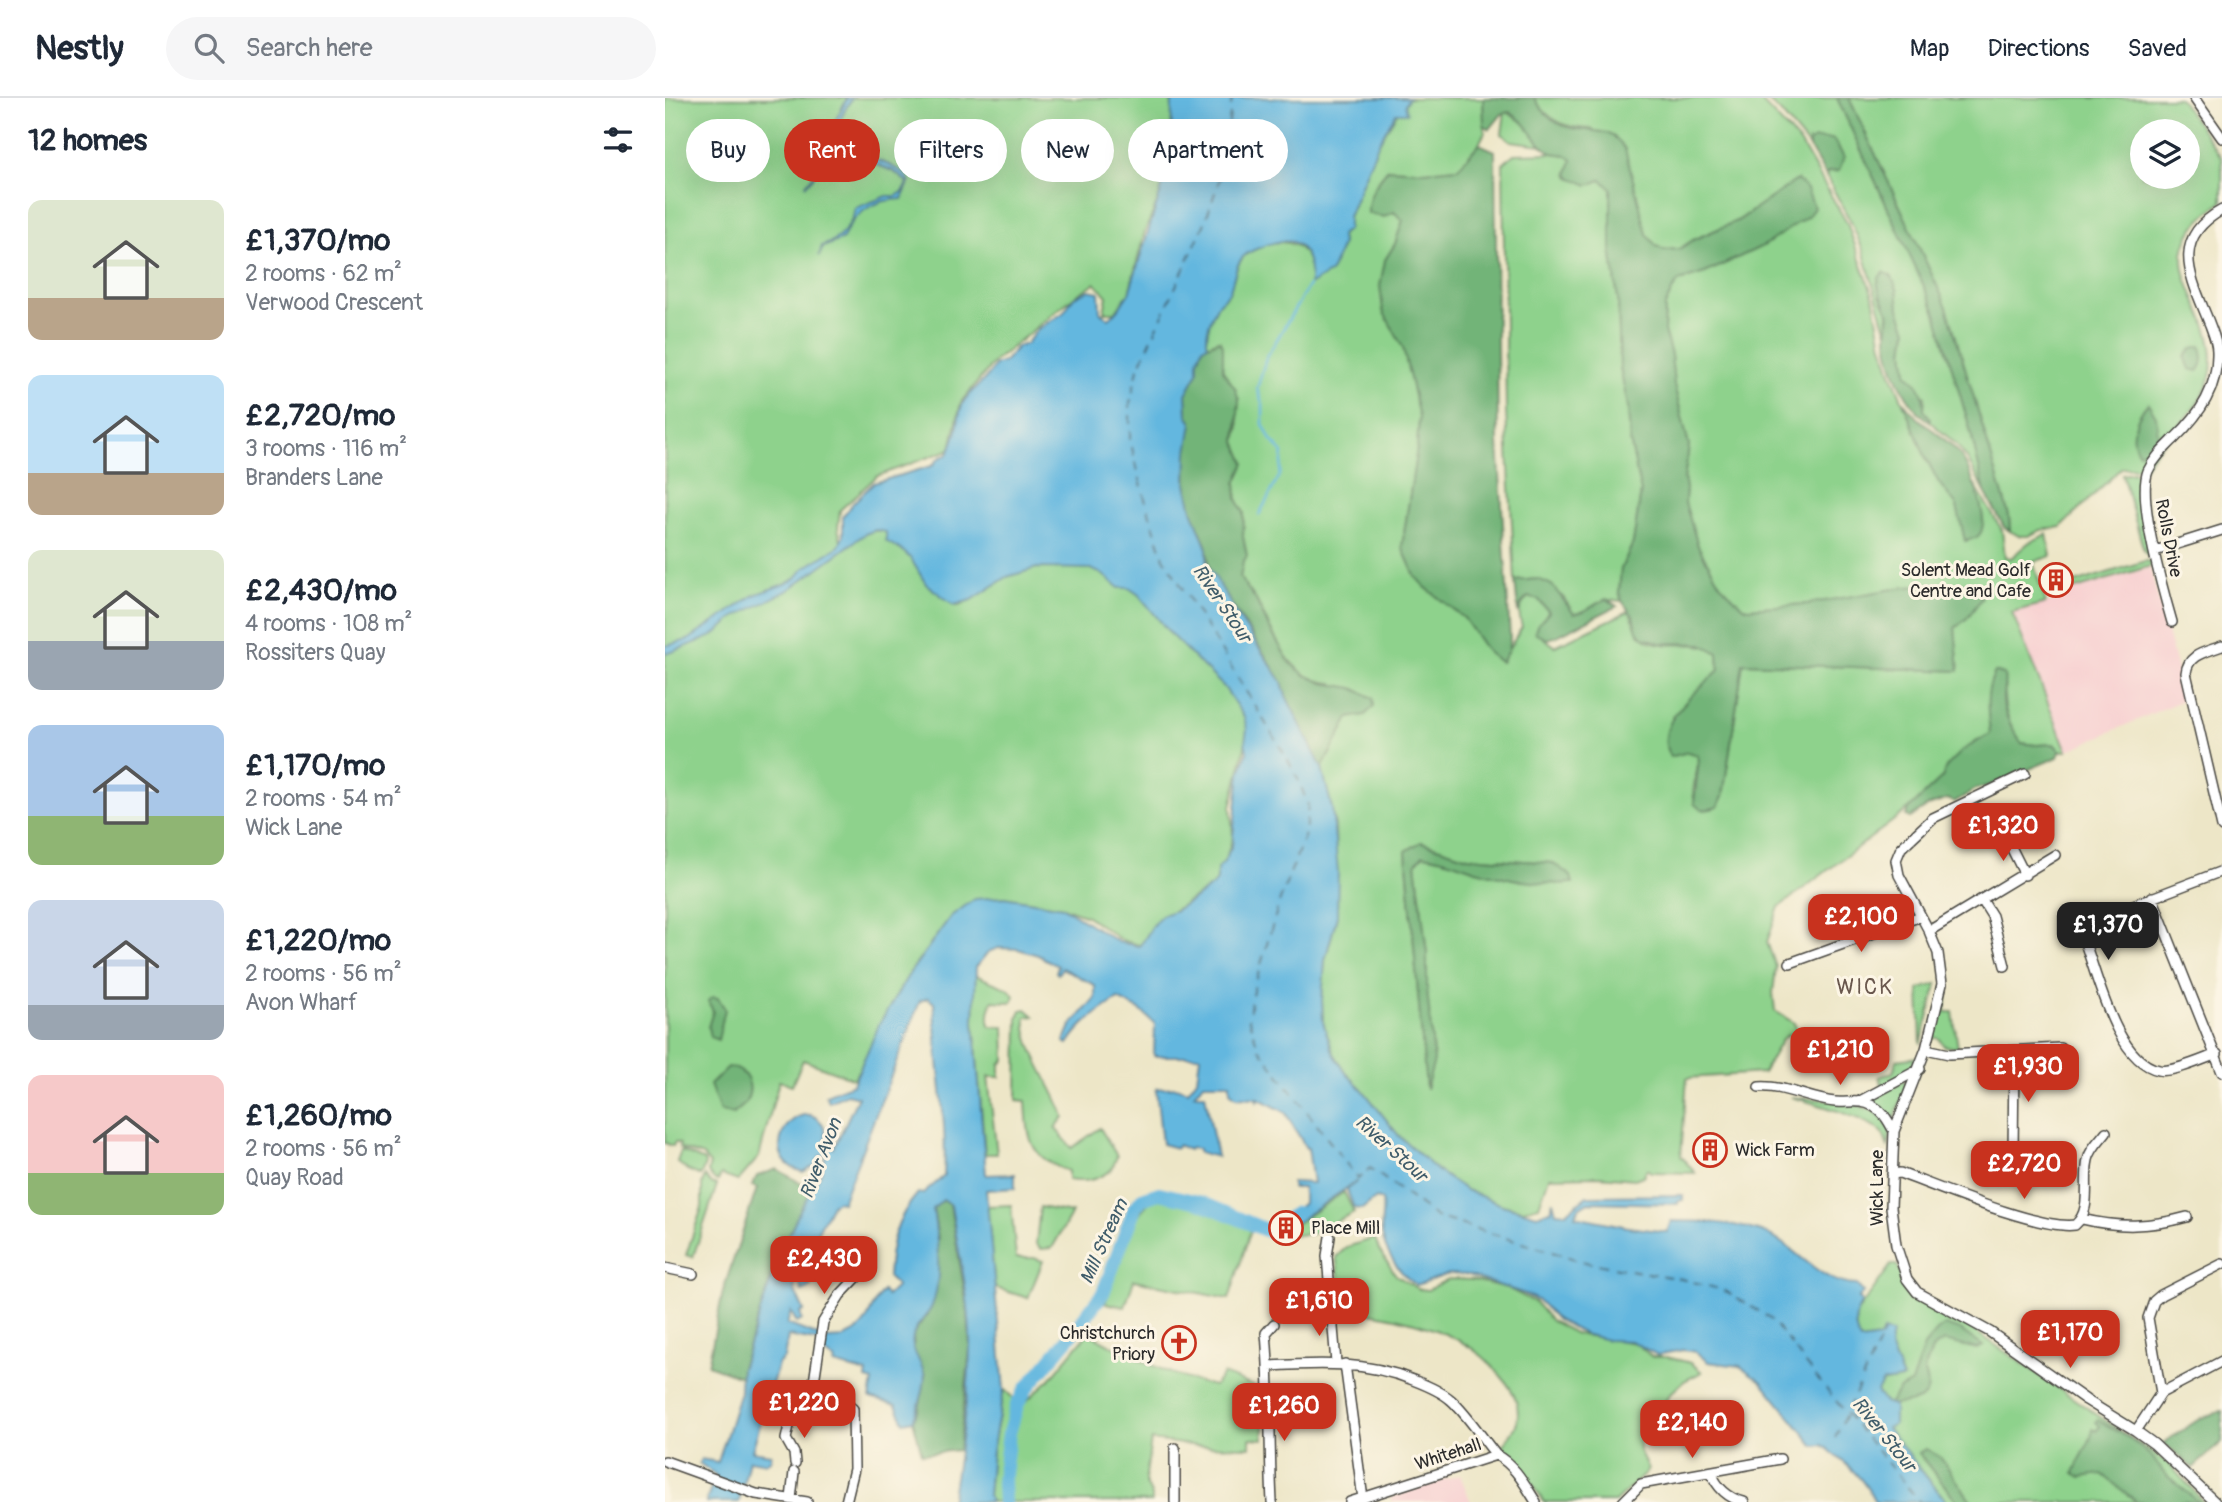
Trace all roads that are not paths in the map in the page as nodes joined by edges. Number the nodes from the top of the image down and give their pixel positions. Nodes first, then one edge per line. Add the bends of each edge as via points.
1 (2194, 98) edge
2 (2222, 138) edge
3 (2222, 210) edge
4 (2222, 530) edge
5 (2155, 551) junction
6 (2172, 622) dead end
7 (2222, 646) edge
8 (2025, 774) dead end
9 (2222, 827) edge
10 (2020, 832) dead end
11 (2007, 839) junction
12 (1996, 842) dead end
13 (2055, 855) dead end
14 (2222, 871) edge
15 (2025, 875) junction
16 (2152, 897) junction
17 (1982, 900) junction
18 (1921, 916) junction
19 (1929, 931) junction
20 (1790, 963) dead end
21 (2005, 966) dead end
22 (2060, 1048) dead end
23 (1926, 1049) junction
24 (2014, 1052) junction
25 (2217, 1054) junction
26 (1920, 1069) junction
27 (2222, 1072) edge
28 (1759, 1087) dead end
29 (1860, 1101) junction
30 (1894, 1131) junction
31 (2106, 1132) dead end
32 (2013, 1156) dead end
33 (1892, 1174) junction
34 (2187, 1217) dead end
35 (2082, 1219) junction
36 (1330, 1237) dead end
37 (2222, 1264) edge
38 (665, 1268) edge
39 (862, 1272) dead end
40 (693, 1274) dead end
41 (1274, 1324) dead end
42 (2222, 1361) edge
43 (1341, 1364) junction
44 (1269, 1366) junction
45 (798, 1388) dead end
46 (2161, 1393) junction
47 (794, 1403) dead end
48 (792, 1413) dead end
49 (2136, 1431) junction
50 (1175, 1448) dead end
51 (1496, 1455) junction
52 (1780, 1459) dead end
53 (665, 1461) edge
54 (1711, 1472) junction
55 (791, 1499) junction
56 (1363, 1499) junction
57 (1626, 1501) edge
58 (807, 1502) edge
59 (846, 1502) edge
60 (1175, 1502) edge
61 (1272, 1502) edge
62 (1350, 1502) edge
63 (1536, 1502) edge
64 (1744, 1502) edge
65 (2215, 1502) edge

1 - 2 street
3 - 5 street, Rolls Drive via 2198,230 2189,256 2190,277 2217,346 2217,370 2201,410 2147,473 2144,502
4 - 5 street
5 - 6 street, Rolls Drive
7 - 9 street via 2192,657 2186,673
8 - 18 street, Wick Lane via 1933,818 1901,848 1896,860 1899,875
10 - 11 street
11 - 12 street
11 - 15 street
13 - 15 street
14 - 16 street
15 - 17 street
16 - 25 street
16 - 25 street via 2094,920 2085,934 2111,1030 2157,1070 2167,1071
17 - 19 street
17 - 21 street via 1992,916
18 - 19 street, Wick Lane
18 - 20 street
19 - 23 street, Wick Lane via 1938,953 1942,984
22 - 24 street
23 - 24 street via 1949,1054
23 - 26 street, Wick Lane
24 - 32 street
25 - 27 street
26 - 29 street
26 - 30 street, Wick Lane
28 - 29 street via 1835,1102
29 - 30 street, Wick Lane via 1881,1111
30 - 33 street, Wick Lane
31 - 35 street via 2087,1162
33 - 35 street via 2030,1218 2067,1226
33 - 49 street, Wick Lane via 1893,1236 1913,1288 1990,1332
34 - 35 street via 2145,1226
36 - 43 street via 1327,1256
37 - 46 street via 2161,1295 2149,1310
38 - 40 street
39 - 59 street via 825,1319 814,1382 819,1395 847,1404 855,1416 854,1469
41 - 44 street via 1266,1334
42 - 46 street
43 - 44 street
43 - 51 street via 1393,1372 1429,1386 1452,1401
43 - 56 street
44 - 61 street
45 - 47 street
46 - 49 street
48 - 55 street via 786,1439 795,1453
49 - 65 street, Wick Lane
50 - 60 street
51 - 56 street, Whitehall
51 - 63 street, Whitehall via 1514,1468
52 - 54 street
53 - 55 street via 744,1490
54 - 57 street via 1641,1484
54 - 64 street via 1722,1491
55 - 58 street
56 - 62 street, Whitehall

